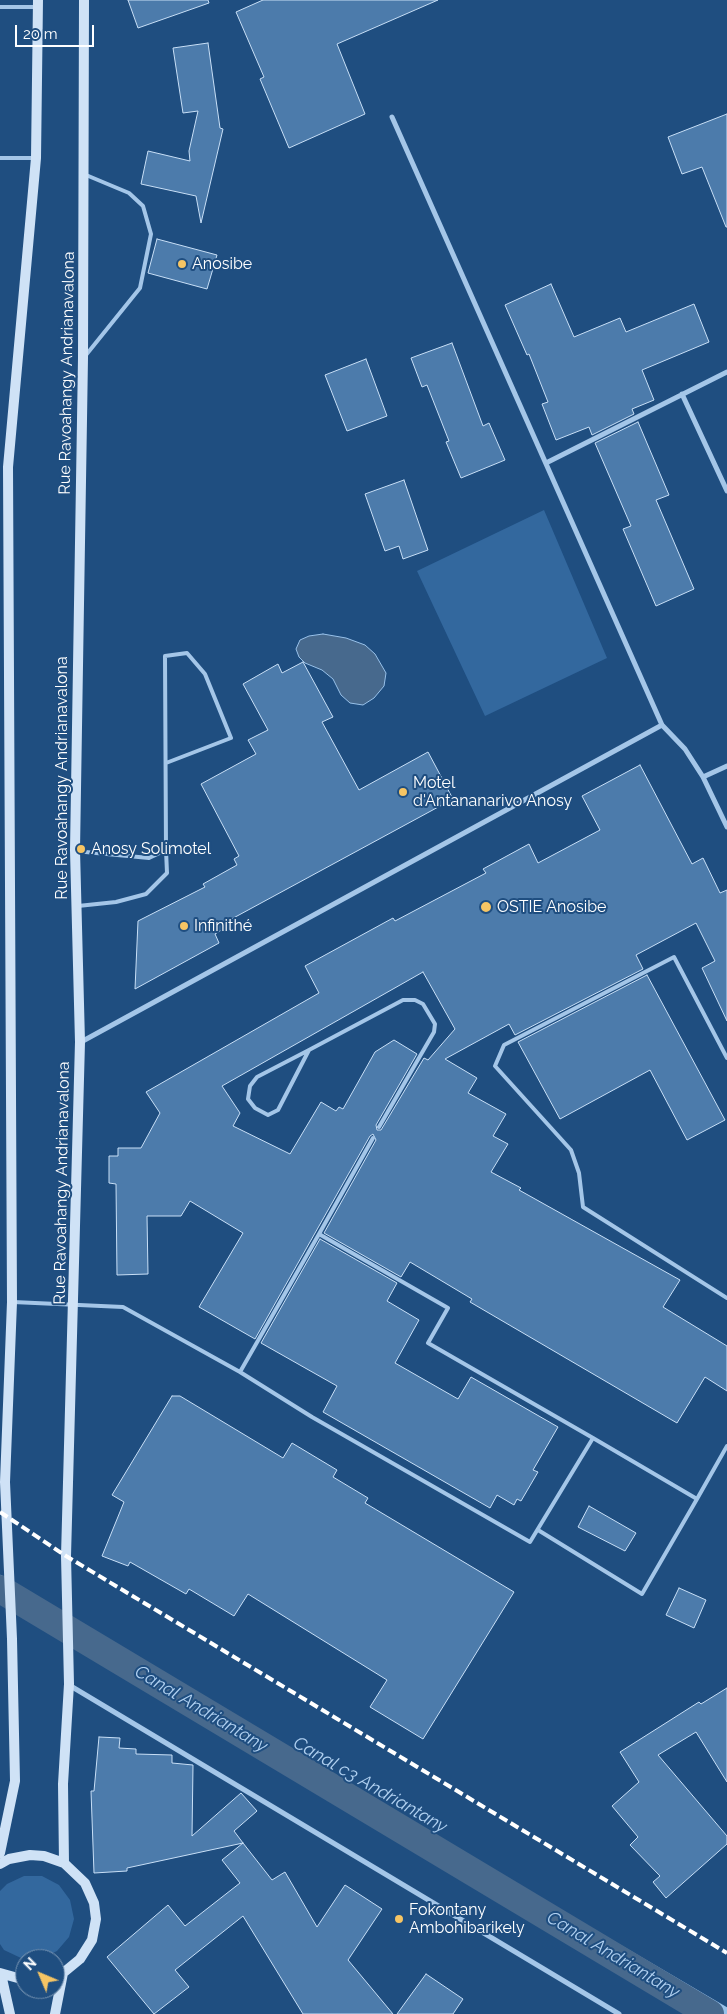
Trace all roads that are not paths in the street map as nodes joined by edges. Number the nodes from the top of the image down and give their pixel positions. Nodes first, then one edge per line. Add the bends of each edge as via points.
1 (84, 0) edge
2 (38, 4) edge
3 (0, 7) edge
4 (392, 117) dead end
5 (0, 158) edge
6 (36, 158) junction
7 (83, 174) junction
8 (83, 358) junction
9 (727, 372) edge
10 (682, 394) junction
11 (546, 463) junction
12 (727, 491) edge
13 (662, 726) junction
14 (166, 764) junction
15 (727, 766) edge
16 (703, 777) junction
17 (727, 828) edge
18 (166, 850) junction
19 (75, 852) junction
20 (76, 906) junction
21 (80, 1042) junction
22 (309, 1050) junction
23 (727, 1058) edge
24 (379, 1127) dead end
25 (373, 1138) dead end
26 (319, 1234) junction
27 (727, 1298) edge
28 (12, 1302) junction
29 (74, 1305) junction
30 (240, 1372) junction
31 (592, 1438) junction
32 (727, 1446) edge
33 (3, 1481) edge
34 (697, 1499) junction
35 (538, 1530) junction
36 (68, 1684) junction
37 (0, 1853) edge
38 (64, 1863) junction
39 (0, 1864) edge
40 (65, 1970) edge
41 (0, 1973) edge
42 (15, 1977) edge
43 (57, 1999) edge
44 (10, 2014) edge
45 (55, 2014) edge
46 (619, 2014) edge

1 - 7 main road, Rue Ravoahangy Andrianavalona
2 - 3 lane
2 - 6 main road
4 - 11 street
5 - 6 lane
6 - 28 main road via 8,467
7 - 8 main road, Rue Ravoahangy Andrianavalona
7 - 8 lane via 129,193 142,206 151,234 140,288
8 - 19 main road, Rue Ravoahangy Andrianavalona
9 - 10 street
10 - 11 street
10 - 12 street
11 - 13 street
13 - 16 street via 685,749
13 - 21 street
14 - 14 lane via 166,656 187,653 205,674 231,738
14 - 18 lane
15 - 16 street
16 - 17 street
18 - 19 lane via 149,858
18 - 20 lane via 167,873 146,894 116,902
19 - 20 main road, Rue Ravoahangy Andrianavalona
20 - 21 main road, Rue Ravoahangy Andrianavalona
21 - 29 main road, Rue Ravoahangy Andrianavalona
22 - 22 lane via 257,1077 250,1086 248,1099 255,1108 268,1115 278,1110
22 - 24 lane via 403,1000 423,1004 435,1024 434,1032
23 - 27 lane via 674,957 504,1045 495,1066 571,1150 579,1173 583,1207
25 - 26 lane
26 - 30 lane
26 - 31 lane via 448,1308 428,1343
28 - 29 lane
28 - 33 main road
29 - 30 lane via 123,1307
29 - 36 main road, Rue Ravoahangy Andrianavalona via 66,1556
30 - 35 lane via 530,1542
31 - 34 lane
31 - 35 lane
32 - 34 lane
33 - 37 main road via 9,1550 15,1781
34 - 35 lane via 642,1594
36 - 38 main road, Rue Ravoahangy Andrianavalona via 62,1784
36 - 46 street
38 - 39 main road via 30,1855
38 - 40 main road via 85,1883 94,1903 96,1918 92,1940 80,1959
41 - 42 main road
41 - 44 main road
43 - 45 main road

